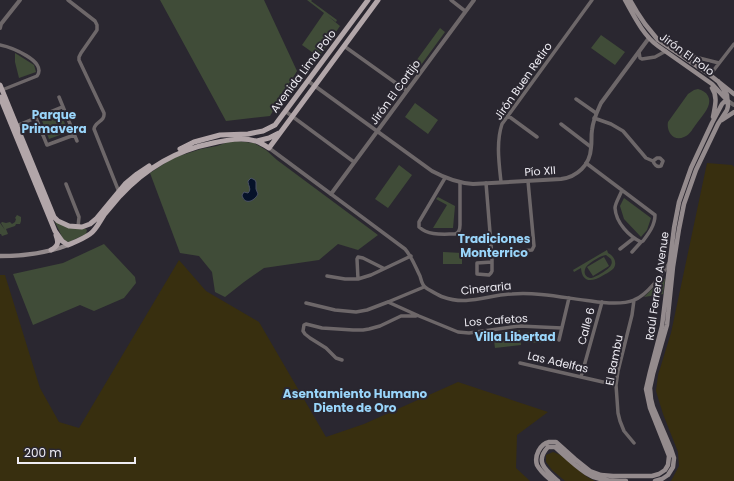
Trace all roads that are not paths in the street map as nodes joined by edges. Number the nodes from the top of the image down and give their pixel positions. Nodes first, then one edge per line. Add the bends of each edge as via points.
1 (20, 0) edge
2 (68, 0) edge
3 (368, 0) edge
4 (378, 0) edge
5 (451, 0) edge
6 (474, 0) edge
7 (592, 0) edge
8 (625, 0) edge
9 (630, 0) edge
10 (466, 11) junction
11 (351, 22) junction
12 (0, 26) edge
13 (358, 27) junction
14 (649, 38) junction
15 (734, 44) edge
16 (0, 45) edge
17 (344, 46) junction
18 (640, 51) junction
19 (666, 52) junction
20 (676, 53) junction
21 (719, 63) junction
22 (696, 73) junction
23 (710, 75) junction
24 (308, 81) junction
25 (718, 82) junction
26 (314, 86) junction
27 (1, 88) edge
28 (406, 91) junction
29 (734, 94) edge
30 (0, 97) edge
31 (59, 97) dead end
32 (576, 99) dead end
33 (728, 101) junction
34 (734, 101) edge
35 (734, 105) edge
36 (62, 107) junction
37 (285, 111) junction
38 (734, 112) edge
39 (507, 115) junction
40 (595, 115) junction
41 (292, 117) junction
42 (36, 118) junction
43 (712, 123) junction
44 (561, 124) dead end
45 (718, 124) junction
46 (16, 126) junction
47 (280, 132) junction
48 (377, 132) junction
49 (74, 135) junction
50 (537, 137) dead end
51 (77, 141) dead end
52 (256, 141) junction
53 (591, 147) junction
54 (269, 148) junction
55 (653, 161) dead end
56 (354, 162) junction
57 (586, 163) junction
58 (445, 178) junction
59 (528, 181) junction
60 (460, 182) junction
61 (501, 182) junction
62 (66, 184) dead end
63 (486, 184) junction
64 (622, 190) junction
65 (119, 192) junction
66 (331, 194) junction
67 (84, 226) junction
68 (78, 227) junction
69 (55, 230) junction
70 (85, 237) junction
71 (634, 238) junction
72 (641, 242) junction
73 (68, 246) junction
74 (620, 249) dead end
75 (51, 250) junction
76 (492, 252) junction
77 (632, 252) dead end
78 (0, 256) edge
79 (411, 256) junction
80 (492, 262) junction
81 (670, 262) junction
82 (384, 268) junction
83 (328, 276) dead end
84 (358, 279) junction
85 (424, 287) junction
86 (570, 298) junction
87 (634, 300) junction
88 (388, 302) junction
89 (602, 302) junction
90 (306, 303) dead end
91 (419, 316) junction
92 (562, 328) junction
93 (559, 340) dead end
94 (342, 360) dead end
95 (520, 363) dead end
96 (581, 377) junction
97 (616, 385) junction
98 (634, 443) dead end
99 (552, 481) edge
100 (558, 481) edge
101 (626, 481) edge
102 (655, 481) edge

1 - 12 street
2 - 65 street via 97,24 79,60 105,115 94,129
3 - 11 main road, Avenida Lima Polo
4 - 13 main road, Avenida Lima Polo
5 - 10 street
6 - 10 street, Jirón El Cortijo
7 - 39 street, Jirón Buen Retiro
8 - 14 main road, Jirón El Polo
9 - 20 main road, Jirón El Polo via 655,37
10 - 28 street, Jirón El Cortijo
11 - 13 main road
11 - 24 main road, Avenida Lima Polo
13 - 17 main road, Avenida Lima Polo
14 - 18 street, Pío XII
14 - 19 main road, Jirón El Polo
15 - 21 street
16 - 27 street via 15,49 32,60 39,73 37,76
17 - 26 main road, Avenida Lima Polo
17 - 28 street
18 - 19 street via 642,59
18 - 40 street, Pío XII
19 - 22 main road, Jirón El Polo
20 - 21 street
20 - 23 main road, Jirón El Polo
21 - 23 street
22 - 33 main road, Jirón El Polo via 712,84
22 - 43 main road via 715,92 716,104
23 - 25 main road, Jirón El Polo
24 - 26 street, Pío XII
24 - 37 main road, Avenida Lima Polo
25 - 29 main road, Jirón El Polo
25 - 33 main road
26 - 41 main road, Avenida Lima Polo
26 - 48 street, Pío XII
27 - 46 main road
28 - 48 street, Jirón El Cortijo
30 - 69 main road
31 - 36 street
32 - 40 street
33 - 34 street
33 - 35 street
33 - 43 main road, Raúl Ferrero Avenue via 722,104
33 - 45 main road, Raúl Ferrero Avenue via 727,110
36 - 42 street
36 - 49 street
37 - 41 street
37 - 65 main road, Avenida Lima Polo via 275,125 262,131 220,135 194,142 143,170
38 - 45 main road
39 - 50 street
39 - 61 street, Jirón Buen Retiro via 499,131 498,142
40 - 53 street, Pío XII
40 - 55 street via 623,131 646,158
41 - 47 main road, Avenida Lima Polo
41 - 56 street
42 - 46 street
42 - 49 street via 47,146
43 - 81 main road, Raúl Ferrero Avenue via 691,168 679,202
44 - 53 street
45 - 102 main road, Raúl Ferrero Avenue via 696,170 684,204 673,266 667,326 650,388 653,407 674,458 673,468 668,475
46 - 68 main road via 54,217 66,226
47 - 52 main road, Avenida Lima Polo
47 - 54 main road, Avenida Lima Polo
48 - 56 street, Jirón El Cortijo
48 - 58 street, Pío XII via 432,172
49 - 51 street
52 - 54 main road
52 - 70 main road via 237,140 210,144 186,150 156,165 120,196 93,232
53 - 57 street, Pío XII
54 - 66 street
56 - 66 street, Jirón El Cortijo
57 - 59 street, Pío XII via 571,177
57 - 64 street
58 - 60 street, Pío XII
58 - 60 street via 419,222 419,227 428,233 457,234 459,231
59 - 61 street, Pío XII
59 - 76 street via 534,248
60 - 63 street, Pío XII
61 - 63 street, Pío XII
62 - 68 street via 79,217
63 - 76 street
64 - 71 street via 615,208 618,221
64 - 72 street via 655,215 650,232 644,242
65 - 67 main road, Avenida Lima Polo via 93,222
66 - 79 street
67 - 68 main road
67 - 70 main road via 89,231
69 - 73 main road
69 - 75 main road via 58,243
70 - 73 main road
71 - 72 street
71 - 74 street
72 - 77 street
73 - 75 main road
75 - 78 main road
76 - 80 street
79 - 82 street
79 - 85 street
80 - 80 street via 489,275 477,274 477,263
81 - 87 street via 658,280
81 - 99 main road, Raúl Ferrero Avenue via 662,326 646,389 650,408 669,456 668,465 660,474 652,476 601,475 590,471 556,442 548,442 540,448 536,458 537,465
82 - 84 street
82 - 84 street via 358,257
83 - 84 street
85 - 86 street, Cineraria via 443,297 463,302 512,294
85 - 88 street
86 - 89 street, Cineraria
86 - 92 street
87 - 89 street, Cineraria via 619,303
87 - 97 street, El Bambu
88 - 90 street via 356,312
88 - 91 street, Los Cafetos
89 - 96 street, Calle 6
91 - 92 street, Los Cafetos via 449,329 469,333 519,326
91 - 94 street via 400,316 369,329 304,325 305,334
92 - 93 street
95 - 96 street, Las Adelfas
96 - 97 street, Las Adelfas
97 - 98 street, El Bambu via 620,420 624,431
100 - 101 main road via 542,465 541,459 548,447 555,447 587,474 611,481

